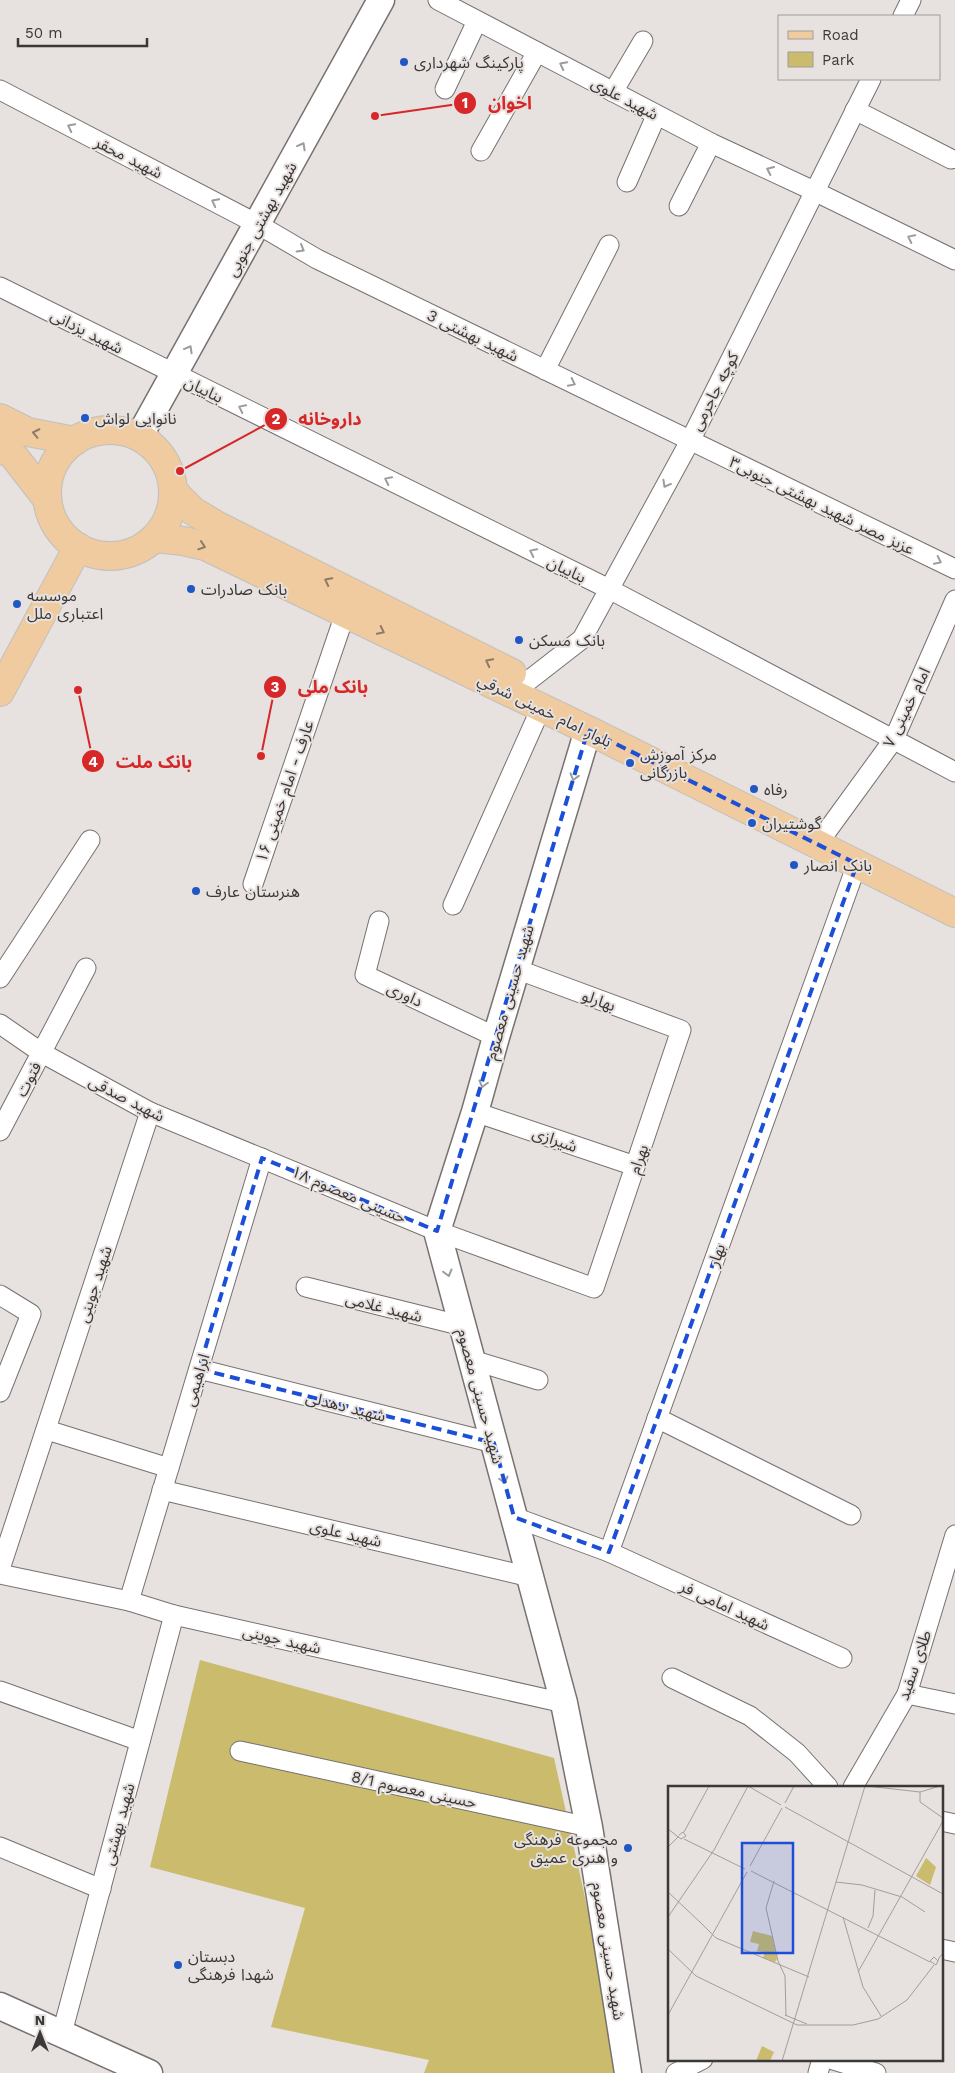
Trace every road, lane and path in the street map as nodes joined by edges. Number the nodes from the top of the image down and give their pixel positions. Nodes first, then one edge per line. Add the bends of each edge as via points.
1 (381, 0) edge
2 (438, 0) edge
3 (911, 0) edge
4 (904, 15) edge
5 (477, 21) junction
6 (643, 41) dead end
7 (537, 52) junction
8 (870, 80) edge
9 (445, 89) dead end
10 (0, 90) edge
11 (613, 92) junction
12 (855, 110) junction
13 (656, 116) junction
14 (711, 143) junction
15 (481, 151) dead end
16 (951, 159) dead end
17 (627, 182) dead end
18 (814, 190) junction
19 (679, 206) dead end
20 (258, 225) junction
21 (609, 245) dead end
22 (955, 260) edge
23 (0, 287) edge
24 (545, 370) junction
25 (175, 375) junction
26 (0, 418) edge
27 (139, 437) junction
28 (75, 441) junction
29 (690, 441) junction
30 (0, 448) edge
31 (173, 491) junction
32 (47, 498) junction
33 (155, 538) junction
34 (78, 548) junction
35 (955, 569) edge
36 (608, 589) junction
37 (955, 600) edge
38 (345, 614) junction
39 (528, 681) junction
40 (0, 692) edge
41 (541, 708) junction
42 (588, 730) junction
43 (894, 739) junction
44 (955, 772) edge
45 (827, 831) junction
46 (90, 840) dead end
47 (857, 864) junction
48 (253, 884) dead end
49 (955, 896) edge
50 (453, 905) dead end
51 (955, 914) edge
52 (379, 921) dead end
53 (86, 968) dead end
54 (516, 970) junction
55 (0, 978) edge
56 (0, 1024) edge
57 (681, 1030) joint
58 (496, 1037) junction
59 (42, 1053) junction
60 (150, 1112) junction
61 (475, 1112) junction
62 (0, 1131) edge
63 (262, 1158) junction
64 (635, 1166) junction
65 (437, 1230) junction
66 (306, 1287) dead end
67 (594, 1288) joint
68 (0, 1295) edge
69 (463, 1326) junction
70 (472, 1360) junction
71 (199, 1369) junction
72 (538, 1380) dead end
73 (0, 1392) edge
74 (657, 1418) junction
75 (47, 1430) junction
76 (494, 1443) junction
77 (169, 1468) junction
78 (162, 1490) junction
79 (851, 1515) dead end
80 (514, 1517) junction
81 (955, 1535) edge
82 (4, 1545) edge
83 (609, 1552) junction
84 (0, 1569) edge
85 (0, 1574) edge
86 (530, 1577) junction
87 (129, 1601) junction
88 (174, 1615) junction
89 (842, 1658) dead end
90 (672, 1678) dead end
91 (0, 1691) edge
92 (907, 1694) junction
93 (564, 1703) junction
94 (955, 1704) edge
95 (140, 1741) junction
96 (240, 1751) dead end
97 (827, 1786) edge
98 (854, 1786) edge
99 (942, 1821) edge
100 (955, 1824) edge
101 (589, 1827) junction
102 (0, 1847) edge
103 (101, 1889) junction
104 (942, 1949) edge
105 (955, 1952) edge
106 (0, 2006) edge
107 (62, 2034) junction
108 (701, 2060) edge
109 (822, 2060) edge
110 (833, 2060) edge
111 (149, 2073) edge
112 (628, 2073) edge
113 (676, 2073) edge
114 (818, 2073) edge
115 (876, 2073) edge

20 -> 1 main road, شهید بهشتی جنوبی
2 - 5 street, شهید علوی
3 - 4 street
5 - 7 street, شهید علوی
5 - 9 street
6 - 11 street
11 -> 7 street, شهید علوی
7 - 15 street
8 - 12 street, کوچه جاجرمی
20 -> 10 street, شهید محقر
11 - 13 street, شهید علوی
12 - 16 street
12 - 18 street, کوچه جاجرمی
13 - 14 street, شهید علوی
13 - 17 street
18 -> 14 street, شهید علوی
14 - 19 street
22 -> 18 street, شهید علوی
18 - 29 street, کوچه جاجرمی
20 -> 24 street, شهید بهشتی 3 via 317,259
25 -> 20 main road, شهید بهشتی جنوبی
21 - 24 street
23 - 25 street, شهید یزدانی
24 -> 29 street, شهید بهشتی 3
25 - 27 main road, شهید بهشتی جنوبی
36 -> 25 street, بناییان
28 -> 26 main road via 28,432
27 - 28 main road via 106,431
27 - 31 main road via 164,460
28 - 32 main road via 53,466
29 -> 35 street, عزیز مصر شهید بهشتی جنوبی۳
29 -> 36 street, کوچه جاجرمی
30 - 32 main road via 14,455
31 - 33 main road via 165,524
39 -> 31 main road, بلوار امام خمینی شرقي via 218,526 193,511
32 - 34 main road via 52,518 62,535
33 - 34 main road via 138,550 118,556 97,555
33 -> 38 main road, بلوار امام خمینی شرقي via 205,546
34 - 40 main road
36 - 39 street, کوچه جاجرمی via 582,638
36 - 43 street, بناییان
37 - 43 street, امام خمینی ۷
38 -> 41 main road, بلوار امام خمینی شرقي
38 - 48 street, عارف - امام خمینی ۱۶
39 - 45 main road, بلوار امام خمینی شرقي
41 - 42 main road, بلوار امام خمینی شرقي
41 - 50 street
42 - 47 main road, بلوار امام خمینی شرقي
42 -> 54 main road, شهید حسینی معصوم
43 - 44 street, بناییان
43 - 45 street, امام خمینی ۷
45 - 49 main road, بلوار امام خمینی شرقي
46 - 55 street
47 - 51 main road, بلوار امام خمینی شرقي
47 - 74 street, بهار
52 - 58 street, داوری via 365,975
53 - 59 street, فتوت
54 - 57 street, بهارلو
54 - 58 main road, شهید حسینی معصوم
56 - 59 street, شهید صدقی
57 - 64 street, بهرام
58 -> 61 main road, شهید حسینی معصوم
59 - 60 street, شهید صدقی
59 - 62 street, فتوت
60 - 63 street, شهید صدقی
60 - 75 street, شهید جوینی
61 - 64 street, شیرازی
61 - 65 main road, شهید حسینی معصوم
63 - 65 street, حسینی معصوم ۱۸
63 - 71 street, ابراهیمی
64 - 67 street, بهرام
65 - 67 street, حسینی معصوم ۱۸
65 -> 69 main road, شهید حسینی معصوم
66 - 69 street, شهید غلامی
68 - 73 street via 31,1314
69 - 70 main road, شهید حسینی معصوم
70 - 72 street
70 - 76 main road, شهید حسینی معصوم
71 - 76 street, شهید دهدلی
71 - 77 street, ابراهیمی
74 - 79 street
74 - 83 street, بهار
75 - 77 street
75 - 82 street, شهید جوینی
76 -> 80 main road, شهید حسینی معصوم
77 - 78 street, ابراهیمی
78 - 86 street, شهید علوی
78 - 87 street, ابراهیمی
80 - 83 street
80 - 86 main road, شهید حسینی معصوم
81 - 92 street, طلای سفید
82 - 84 street, شهید جوینی
83 - 89 street, شهید امامی فر
85 - 87 street, شهید جوینی
86 - 93 main road, شهید حسینی معصوم
87 - 88 street, شهید جوینی
88 - 93 street, شهید جوینی
88 - 95 street, شهید بهشتی
90 - 97 street via 757,1721 797,1753
91 - 95 street
92 - 94 street
92 - 98 street, طلای سفید
93 - 101 main road, شهید حسینی معصوم
95 - 103 street, شهید بهشتی
96 - 101 street, حسینی معصوم 8/1
99 - 100 street
101 - 112 main road, شهید حسینی معصوم
102 - 103 street
103 - 107 street, شهید بهشتی
104 - 105 street
106 - 107 main road
107 - 111 main road
108 - 113 street
109 - 114 street
110 - 115 street

